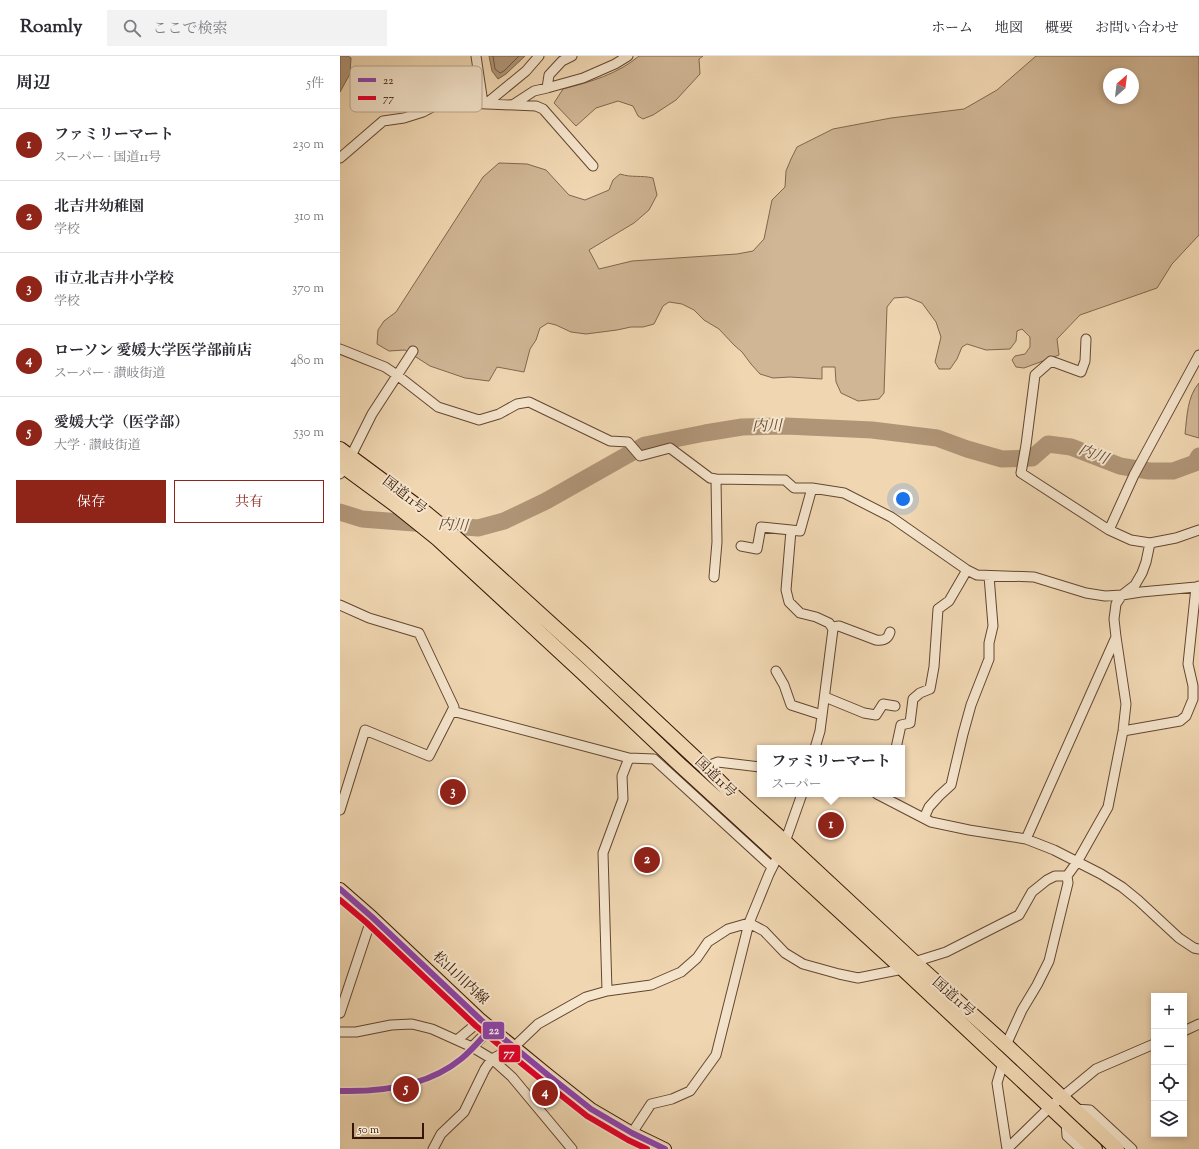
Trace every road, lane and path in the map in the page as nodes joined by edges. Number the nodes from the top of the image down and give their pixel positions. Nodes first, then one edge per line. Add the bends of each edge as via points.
1 (476, 56) edge
2 (540, 56) edge
3 (572, 56) edge
4 (628, 56) edge
5 (478, 66) edge
6 (482, 87) edge
7 (547, 88) junction
8 (482, 103) edge
9 (485, 103) junction
10 (514, 104) junction
11 (423, 112) edge
12 (340, 158) edge
13 (593, 166) dead end
14 (1086, 339) dead end
15 (340, 349) edge
16 (413, 351) dead end
17 (1199, 355) edge
18 (397, 375) junction
19 (343, 462) edge
20 (716, 479) junction
21 (812, 488) junction
22 (791, 530) junction
23 (1109, 530) junction
24 (1199, 530) edge
25 (1150, 543) junction
26 (741, 546) dead end
27 (967, 570) junction
28 (989, 576) junction
29 (714, 577) dead end
30 (1197, 587) edge
31 (1122, 596) junction
32 (340, 605) edge
33 (832, 627) junction
34 (890, 632) dead end
35 (1116, 637) junction
36 (776, 671) dead end
37 (825, 697) junction
38 (895, 706) dead end
39 (452, 711) junction
40 (822, 716) junction
41 (1123, 731) junction
42 (816, 745) edge
43 (897, 745) edge
44 (629, 758) junction
45 (705, 767) junction
46 (757, 767) edge
47 (801, 797) edge
48 (886, 797) edge
49 (340, 810) edge
50 (924, 818) junction
51 (1026, 839) junction
52 (785, 842) junction
53 (775, 861) junction
54 (1077, 862) junction
55 (1067, 876) junction
56 (340, 889) edge
57 (372, 917) junction
58 (749, 923) junction
59 (1199, 949) edge
60 (908, 965) junction
61 (607, 991) junction
62 (340, 1013) edge
63 (486, 1024) junction
64 (1199, 1024) edge
65 (1187, 1030) edge
66 (340, 1032) edge
67 (457, 1040) junction
68 (1006, 1045) junction
69 (1151, 1045) edge
70 (472, 1047) junction
71 (514, 1047) junction
72 (492, 1059) junction
73 (1003, 1063) junction
74 (1061, 1097) junction
75 (1050, 1107) junction
76 (1074, 1109) junction
77 (1066, 1122) junction
78 (632, 1133) junction
79 (433, 1149) edge
80 (572, 1149) edge
81 (665, 1149) edge
82 (1007, 1149) edge
83 (1081, 1149) edge
84 (1095, 1149) edge
85 (1118, 1149) edge
86 (1132, 1149) edge

1 - 5 street
2 - 9 street via 526,71
3 - 7 street via 562,61 549,75
4 - 7 street via 583,78
6 - 9 street
7 - 10 street via 534,91
8 - 9 street
9 - 10 street
10 - 13 street via 543,109
11 - 12 street via 383,122
14 - 23 street via 1085,361 1081,372 1051,361 1035,375 1021,473
15 - 18 street via 385,367
16 - 18 street
17 - 23 street via 1140,462
18 - 19 street
18 - 20 street via 438,407 479,420 499,414 517,404 529,402 610,441 628,442 640,456 670,448 710,478
19 - 45 highway, 国道11号 via 421,509 455,537
19 - 53 highway, 国道11号 via 438,539
20 - 21 street via 785,480 794,488
20 - 29 street via 717,542
21 - 22 street via 800,531
21 - 27 street via 844,494 891,517
22 - 26 street via 761,527 757,549
22 - 33 street via 786,590 789,602 800,613 816,617
23 - 25 street via 1131,540
24 - 25 street
25 - 31 street via 1142,574 1135,585
27 - 28 street via 977,576
27 - 43 street via 949,602 938,609 930,689 913,699 910,723 901,724
28 - 31 street via 1034,577 1086,593
28 - 50 street via 994,626 989,643 989,659 971,705 952,785 939,796
30 - 31 street
30 - 41 street via 1188,664 1193,699 1186,716 1180,721
31 - 35 street via 1116,604
32 - 39 street via 369,618 419,633 454,707
33 - 34 street via 839,626 881,641 886,640
33 - 37 street
35 - 41 street via 1126,704
35 - 51 street
36 - 40 street via 791,705
37 - 38 street via 864,713 876,715 883,704
37 - 40 street
39 - 44 street
39 - 49 street via 429,756 365,730
40 - 42 street
41 - 54 street via 1108,807
44 - 53 street via 654,759
44 - 61 street via 622,776 623,799 602,853
45 - 46 street via 718,762
45 - 52 highway, 国道11号
47 - 52 street
48 - 50 street
50 - 51 street via 931,822 968,830
51 - 54 street
52 - 53 street
52 - 60 highway, 国道11号
53 - 58 street
53 - 60 highway, 国道11号
54 - 55 street
54 - 59 street via 1122,887 1180,938
55 - 60 street via 1055,876 1032,892 1019,915 946,952
55 - 68 street via 1068,883 1048,961
56 - 57 main road, 松山川内線
57 - 62 street
57 - 63 main road, 松山川内線
58 - 60 street via 764,931 785,953 803,964 838,974 858,978
58 - 61 street via 728,929 708,942 697,958 680,972 651,985
58 - 78 street via 716,1055 690,1091 651,1104
60 - 68 highway, 国道11号
60 - 73 highway, 国道11号
61 - 71 street via 586,997 538,1024
63 - 67 street
63 - 70 street
63 - 71 main road, 松山川内線
64 - 65 street
66 - 67 street via 412,1024
67 - 70 street
68 - 74 highway, 国道11号
69 - 74 street via 1096,1069
70 - 72 street
71 - 72 street
71 - 78 main road, 松山川内線 via 592,1109
72 - 79 street via 464,1112 441,1134
72 - 80 street via 512,1077
73 - 75 highway, 国道11号
73 - 82 street via 997,1083
74 - 75 street
74 - 76 highway, 国道11号
75 - 77 highway, 国道11号
75 - 82 street
76 - 85 highway, 国道11号
76 - 86 street via 1090,1110
77 - 83 street via 1067,1136
77 - 84 highway, 国道11号
78 - 81 main road, 松山川内線

